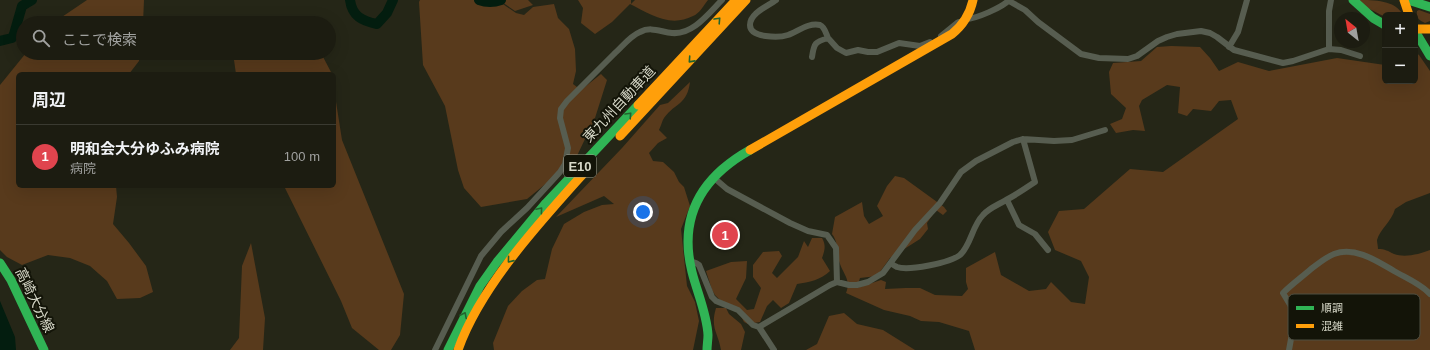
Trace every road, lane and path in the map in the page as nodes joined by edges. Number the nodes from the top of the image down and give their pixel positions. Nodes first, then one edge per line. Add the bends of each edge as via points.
1 (722, 0) edge
2 (736, 0) edge
3 (746, 0) edge
4 (776, 0) edge
5 (973, 0) edge
6 (1009, 0) edge
7 (1247, 0) edge
8 (1331, 0) edge
9 (1353, 0) edge
10 (1404, 0) edge
11 (1408, 0) edge
12 (1430, 7) edge
13 (1408, 12) edge
14 (965, 21) junction
15 (1382, 23) edge
16 (1430, 29) edge
17 (1418, 30) edge
18 (1418, 35) edge
19 (828, 38) junction
20 (1229, 47) junction
21 (1329, 49) junction
22 (1360, 56) dead end
23 (1430, 56) edge
24 (812, 57) dead end
25 (1105, 130) dead end
26 (1023, 139) junction
27 (713, 177) junction
28 (1007, 200) junction
29 (1048, 250) dead end
30 (690, 261) junction
31 (0, 263) edge
32 (892, 264) junction
33 (837, 282) junction
34 (1430, 294) edge
35 (1288, 301) edge
36 (759, 327) junction
37 (1291, 340) edge
38 (44, 350) edge
39 (435, 350) edge
40 (448, 350) edge
41 (458, 350) edge
42 (707, 350) edge
43 (774, 350) edge
44 (1289, 350) edge

1 - 39 street via 691,29 673,33 655,29 640,31 567,101 561,109 560,118 568,148 565,164 555,178 501,232 481,256
40 -> 2 main road, 東九州自動車道 / E10 via 480,286 497,262 546,203
3 -> 41 main road, 東九州自動車道 / E10 via 542,220 485,297
4 - 19 street via 755,14 750,25 751,31 758,35 783,36 804,27 819,25 825,29
5 - 14 main road
6 - 14 street
6 - 20 street via 1081,54 1128,59 1162,39 1201,31 1214,35
7 - 20 street via 1238,32
8 - 21 street
9 - 15 main road
10 - 13 main road
11 - 12 main road
14 - 19 street via 957,23 944,34 920,46 898,43 877,52 858,50 846,53
14 - 27 main road via 948,36 746,152
16 - 17 main road
18 - 23 main road
19 - 24 street via 816,42
20 - 21 street via 1283,62
21 - 22 street
25 - 26 street via 1072,140
26 - 28 street via 1035,182
26 - 32 street via 967,166 940,203 897,253
27 - 30 main road via 700,195 692,217 689,235
27 - 33 street via 731,192 790,223 808,231 827,235 836,248
28 - 29 street via 1019,225 1035,234
28 - 32 street via 983,214 960,255 922,266 903,268
30 - 36 street via 699,265 716,301 738,310 753,325
30 - 42 main road via 708,334
31 - 38 main road, 高崎大分線 via 11,280
32 - 33 street via 884,273 868,282 849,285
33 - 36 street
34 - 35 street via 1374,259 1350,252 1333,254 1289,286 1283,293
36 - 43 street
37 - 44 street

